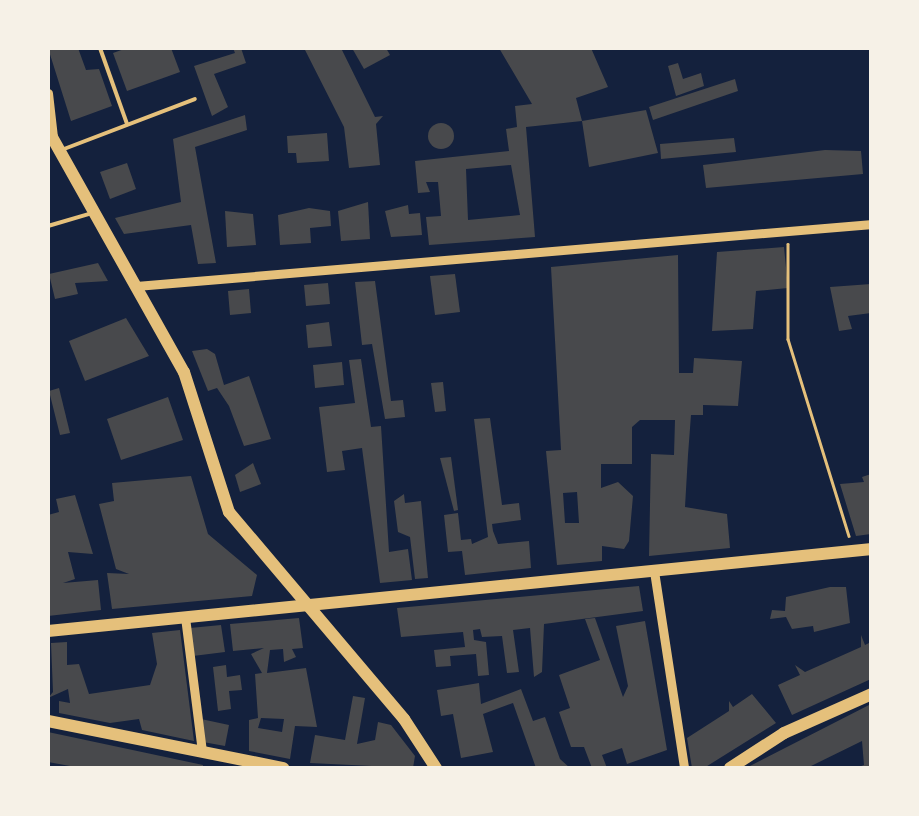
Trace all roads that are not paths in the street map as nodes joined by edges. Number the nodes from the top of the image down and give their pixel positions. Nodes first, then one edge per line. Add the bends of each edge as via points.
1 (100, 48) edge
2 (48, 93) edge
3 (195, 98) dead end
4 (127, 124) junction
5 (53, 140) edge
6 (94, 212) junction
7 (872, 224) edge
8 (48, 226) edge
9 (136, 286) junction
10 (867, 549) edge
11 (654, 571) junction
12 (305, 606) junction
13 (184, 618) junction
14 (48, 631) edge
15 (872, 694) edge
16 (48, 721) edge
17 (202, 752) junction
18 (256, 766) edge
19 (284, 768) edge
20 (436, 768) edge
21 (684, 768) edge
22 (730, 768) edge

1 - 4 lane
2 - 5 street
3 - 4 lane
4 - 5 lane
5 - 6 main road
6 - 8 lane
6 - 9 main road
7 - 9 street
9 - 12 main road via 190,384 229,512
10 - 11 main road
11 - 12 main road
11 - 21 street
12 - 13 main road
12 - 20 main road via 404,719
13 - 14 main road
13 - 17 street
15 - 22 main road via 784,733
16 - 17 main road
17 - 18 main road
18 - 19 main road

